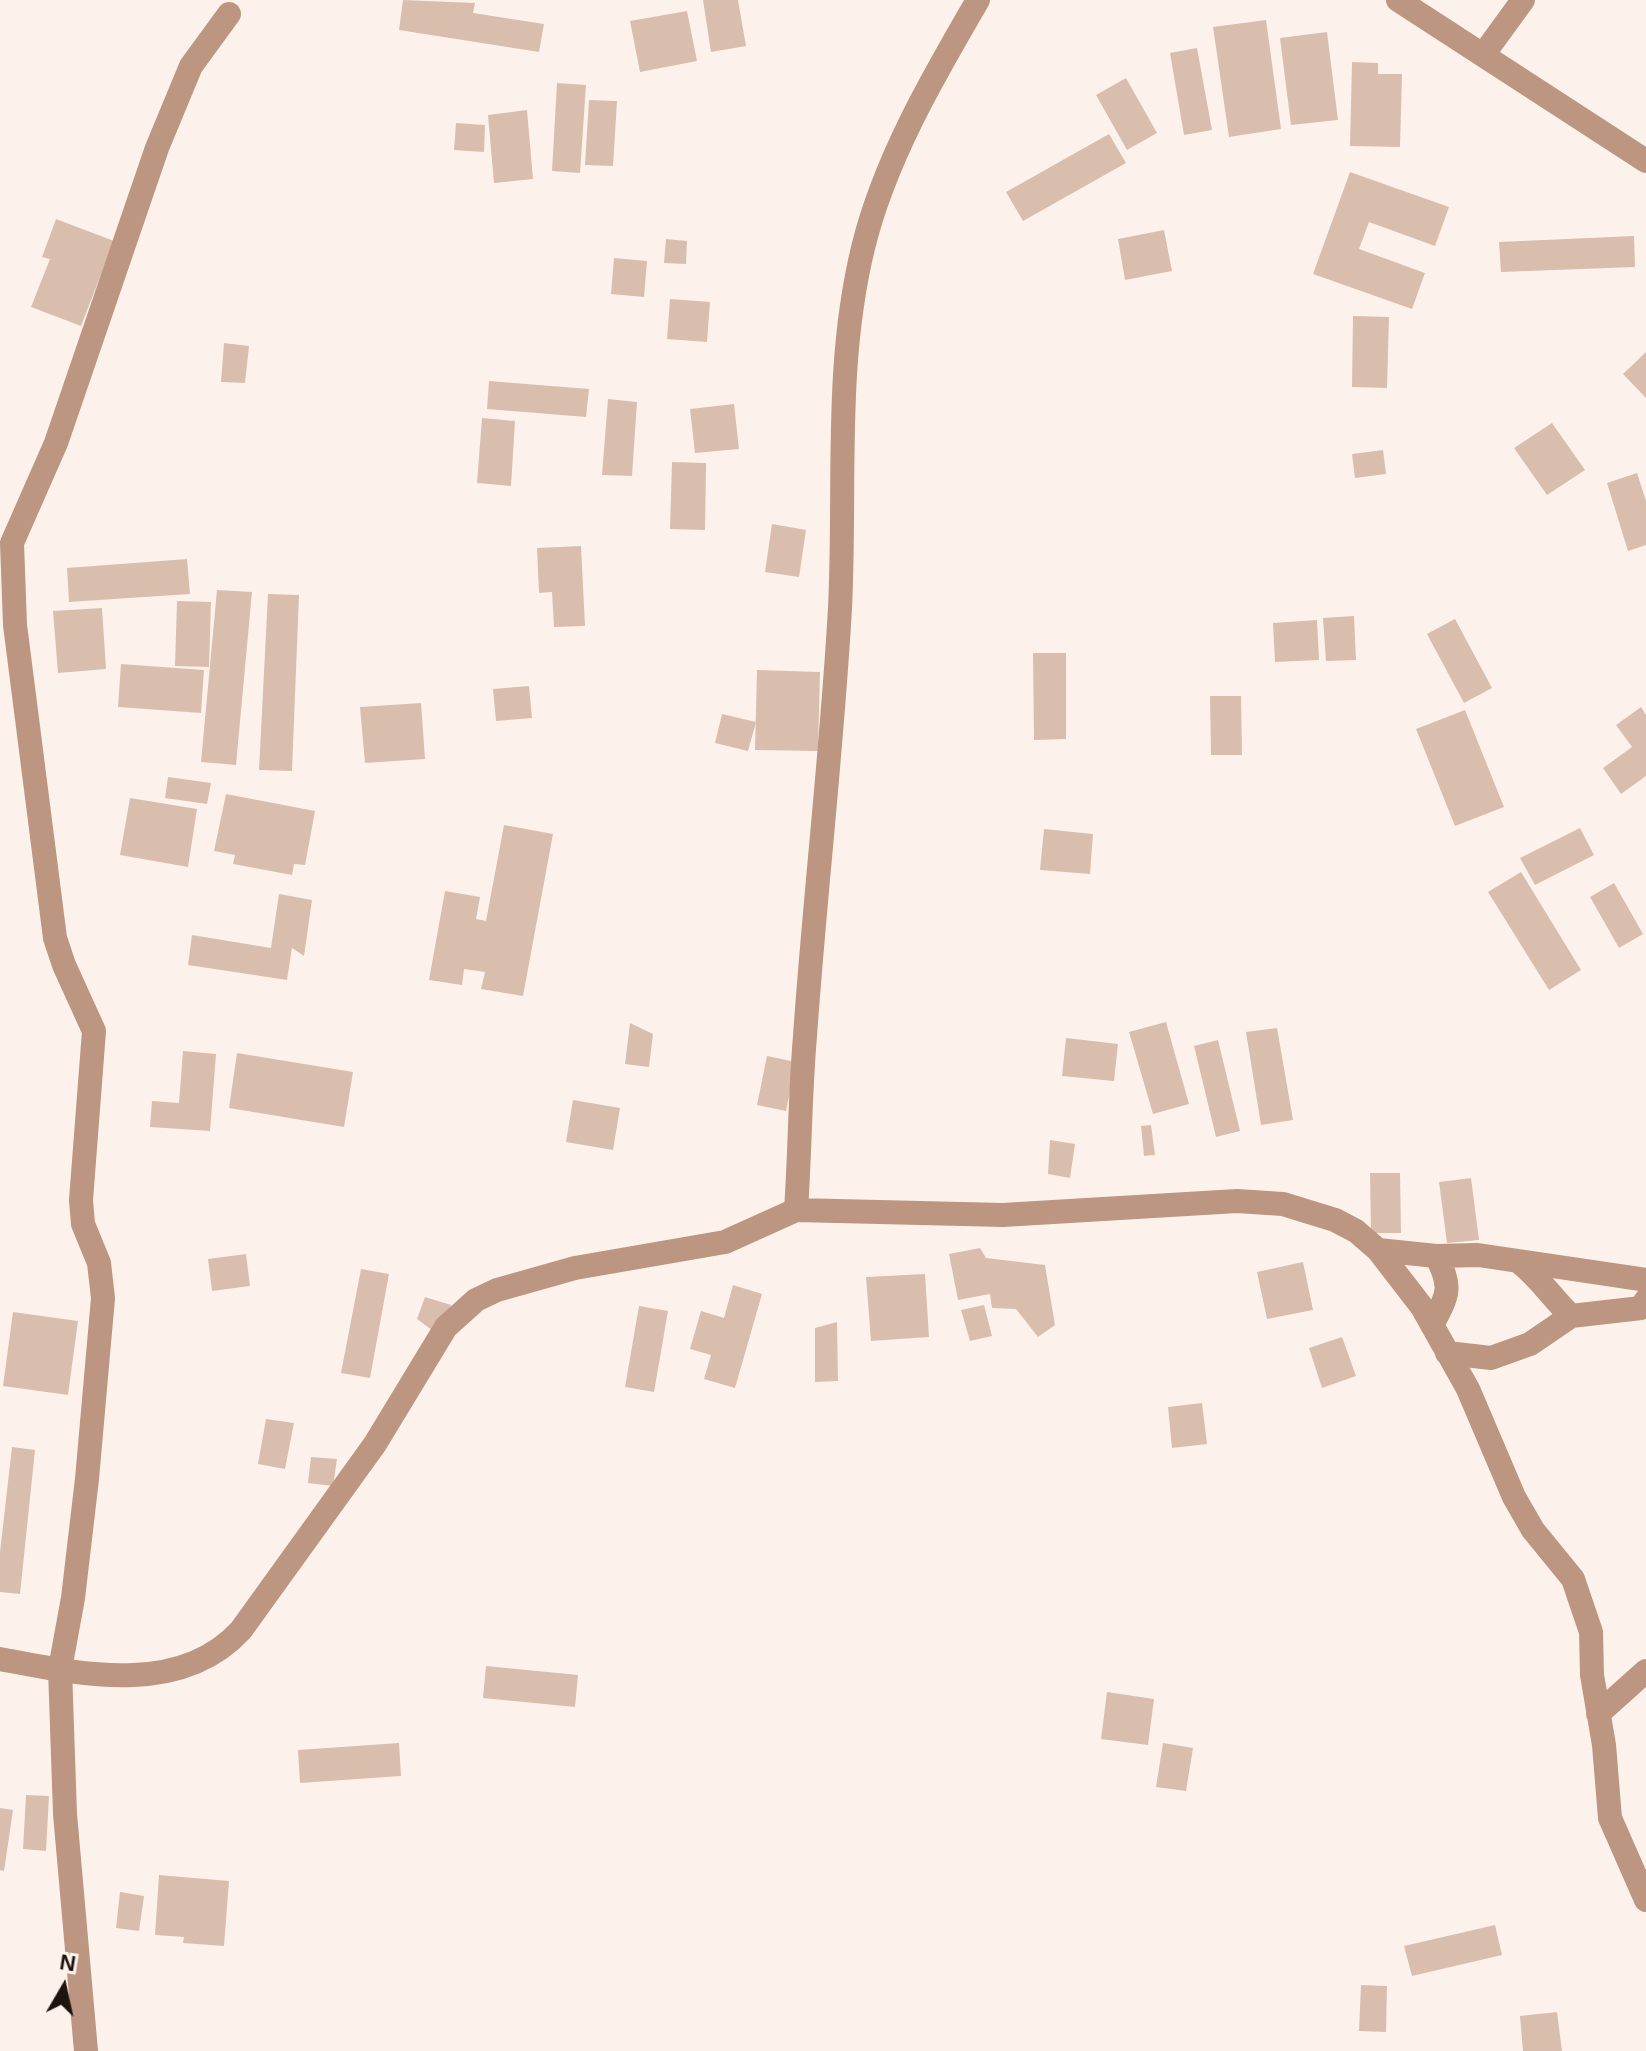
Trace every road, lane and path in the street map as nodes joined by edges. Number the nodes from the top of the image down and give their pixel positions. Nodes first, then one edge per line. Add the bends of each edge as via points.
1 (978, 0) edge
2 (1398, 0) edge
3 (1523, 0) edge
4 (229, 14) dead end
5 (1483, 55) junction
6 (1646, 161) edge
7 (796, 1210) junction
8 (1378, 1250) junction
9 (1436, 1256) junction
10 (1517, 1261) junction
11 (1646, 1280) edge
12 (1646, 1300) edge
13 (1571, 1316) junction
14 (1432, 1325) junction
15 (1447, 1353) junction
16 (0, 1659) edge
17 (60, 1669) junction
18 (1646, 1671) edge
19 (1598, 1714) junction
20 (1646, 1900) edge
21 (86, 2051) edge

1 - 7 street via 926,94 880,194 846,324 840,609 804,1037
2 - 5 street
3 - 5 street
4 - 17 street via 191,66 168,121 56,443 12,543 15,625 55,938 95,1036 81,1200 103,1298 87,1479
5 - 6 street
7 - 8 street via 949,1216 1237,1201 1283,1204 1335,1220
7 - 17 street via 725,1242 562,1271 476,1300 446,1327 375,1444 230,1642 193,1665 154,1674
8 - 9 street
8 - 14 street
9 - 10 street
9 - 14 street via 1448,1278 1447,1297
10 - 11 street
10 - 13 street via 1543,1280 1550,1296
12 - 13 street via 1641,1308
13 - 15 street via 1530,1344 1491,1358
14 - 15 street
15 - 19 street via 1514,1497 1573,1579 1591,1632
16 - 17 street
17 - 21 street via 65,1814
18 - 19 street
19 - 20 street via 1610,1818

